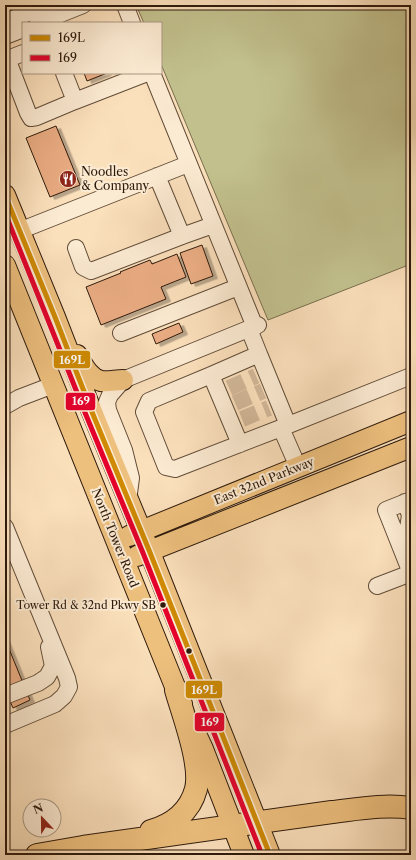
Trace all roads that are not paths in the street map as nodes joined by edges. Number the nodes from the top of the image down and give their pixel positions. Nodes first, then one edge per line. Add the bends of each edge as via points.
1 (48, 5) edge
2 (83, 5) edge
3 (125, 5) edge
4 (5, 22) edge
5 (40, 22) edge
6 (132, 22) edge
7 (22, 29) edge
8 (5, 36) edge
9 (22, 54) edge
10 (64, 74) edge
11 (144, 74) edge
12 (152, 74) edge
13 (75, 101) junction
14 (188, 164) junction
15 (157, 176) junction
16 (5, 195) edge
17 (214, 225) junction
18 (20, 231) junction
19 (182, 236) junction
20 (76, 248) dead end
21 (5, 265) edge
22 (238, 287) junction
23 (55, 317) junction
24 (254, 327) junction
25 (121, 333) dead end
26 (259, 354) junction
27 (211, 375) junction
28 (411, 376) edge
29 (123, 380) junction
30 (53, 385) junction
31 (5, 406) edge
32 (411, 421) edge
33 (285, 427) junction
34 (240, 444) junction
35 (411, 446) edge
36 (298, 467) junction
37 (128, 501) junction
38 (408, 501) edge
39 (5, 527) edge
40 (141, 531) junction
41 (411, 537) edge
42 (116, 542) junction
43 (149, 550) junction
44 (124, 561) junction
45 (411, 573) edge
46 (378, 586) dead end
47 (44, 622) junction
48 (60, 660) junction
49 (5, 688) edge
50 (176, 690) junction
51 (5, 696) edge
52 (5, 706) edge
53 (8, 718) edge
54 (411, 808) edge
55 (257, 822) junction
56 (232, 825) junction
57 (84, 847) junction
58 (36, 855) edge
59 (244, 855) edge
60 (270, 855) edge

1 - 4 street
2 - 5 street
3 - 6 street
7 - 8 street
9 - 13 street via 9,61 31,118
10 - 13 street
11 - 13 street
12 - 14 street
14 - 15 street
14 - 17 street
15 - 18 street
15 - 19 street
16 - 18 main road
17 - 19 street
17 - 22 street
18 - 23 main road
19 - 20 street via 92,271 83,267
21 - 30 main road, North Tower Road
22 - 24 street
22 - 25 street
23 - 29 main road via 85,369 92,376 100,381
23 - 37 main road
24 - 26 street
24 - 29 street
26 - 27 street
26 - 33 street via 261,374
27 - 34 street via 227,397 236,421
27 - 34 street via 149,401 144,412 166,466 175,469
28 - 33 street
29 - 37 street via 110,395 108,410 124,450 131,478
30 - 31 street
30 - 42 main road, North Tower Road
32 - 36 main road, East 32nd Parkway
33 - 34 street
33 - 36 street
35 - 43 main road, East 32nd Parkway
36 - 40 main road, East 32nd Parkway
37 - 40 main road
38 - 41 street via 408,529
38 - 45 street via 386,510
39 - 47 street
40 - 42 main road, East 32nd Parkway
40 - 43 main road
42 - 44 main road, North Tower Road
43 - 44 main road, East 32nd Parkway
43 - 55 main road
44 - 50 main road, North Tower Road
45 - 46 street
47 - 48 street
47 - 49 street via 45,666 42,674
47 - 51 street via 53,666 47,677 38,683
48 - 52 street via 57,677 50,684 38,693
48 - 53 street via 69,687 64,696 55,704
50 - 56 main road, North Tower Road via 203,749
50 - 57 highway via 196,767 196,788 190,805 164,826
54 - 55 highway via 371,807
55 - 56 highway
55 - 60 main road
56 - 57 highway
56 - 59 main road, North Tower Road
57 - 58 highway

